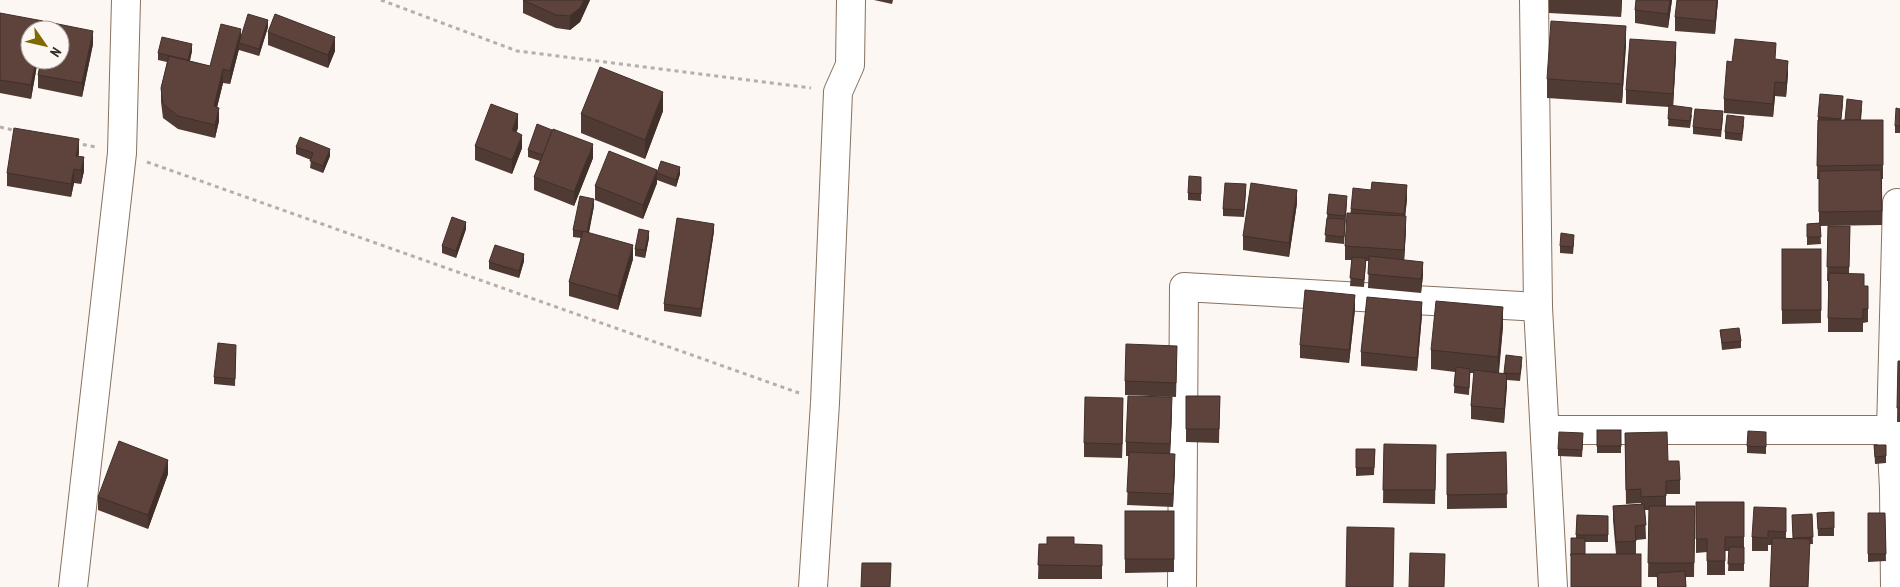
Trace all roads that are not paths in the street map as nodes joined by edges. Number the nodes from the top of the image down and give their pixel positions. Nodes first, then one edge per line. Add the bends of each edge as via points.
1 (126, 0) edge
2 (851, 0) edge
3 (1534, 0) edge
4 (1897, 203) dead end
5 (1538, 307) junction
6 (1545, 430) junction
7 (1891, 430) junction
8 (73, 587) edge
9 (813, 587) edge
10 (1182, 587) edge
11 (1552, 587) edge
12 (1895, 587) edge

1 - 8 street via 122,153
2 - 9 street via 850,65 838,92 825,403
3 - 5 street
4 - 7 street
5 - 6 street
5 - 10 street via 1184,287
6 - 7 street
6 - 11 street
7 - 12 street

